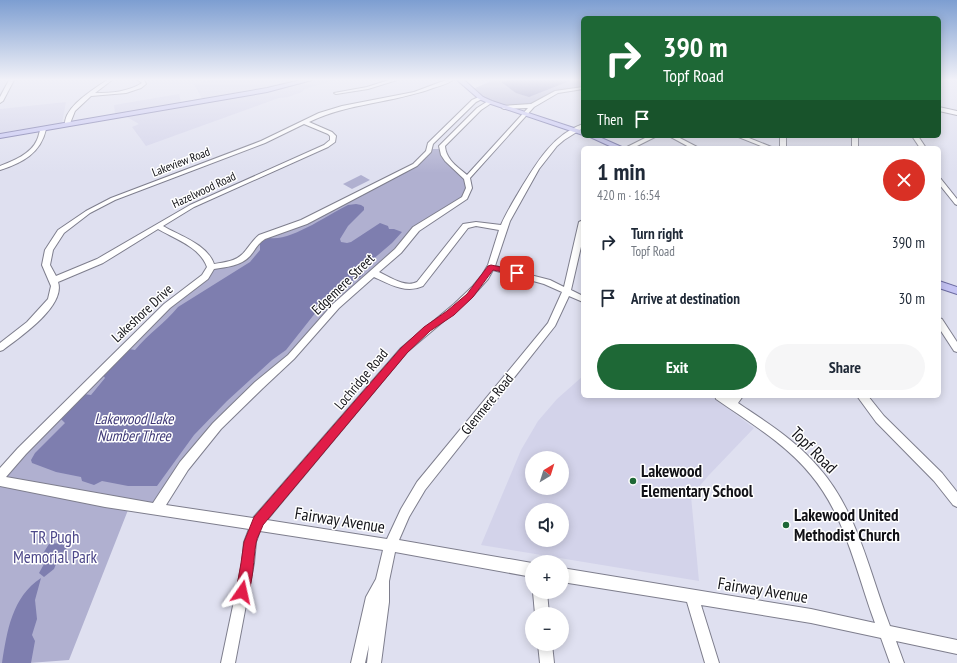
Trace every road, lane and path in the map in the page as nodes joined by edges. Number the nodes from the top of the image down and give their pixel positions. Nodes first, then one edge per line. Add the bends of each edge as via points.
1 (72, 111) edge
2 (144, 111) edge
3 (331, 111) edge
4 (464, 111) edge
5 (477, 111) edge
6 (516, 111) edge
7 (529, 111) edge
8 (526, 114) junction
9 (304, 122) junction
10 (67, 124) junction
11 (43, 129) junction
12 (580, 130) edge
13 (0, 136) edge
14 (596, 138) edge
15 (650, 138) edge
16 (676, 138) edge
17 (745, 138) edge
18 (615, 146) edge
19 (632, 146) edge
20 (692, 146) edge
21 (766, 146) edge
22 (429, 148) junction
23 (442, 149) junction
24 (0, 168) edge
25 (466, 178) junction
26 (941, 183) edge
27 (957, 203) edge
28 (156, 226) junction
29 (503, 228) junction
30 (581, 230) edge
31 (211, 267) junction
32 (491, 267) junction
33 (373, 273) junction
34 (54, 280) junction
35 (941, 285) edge
36 (567, 290) junction
37 (957, 291) edge
38 (581, 298) edge
39 (941, 324) edge
40 (0, 348) edge
41 (957, 349) edge
42 (864, 398) edge
43 (735, 400) edge
44 (0, 476) edge
45 (0, 481) edge
46 (957, 501) edge
47 (156, 509) junction
48 (256, 525) junction
49 (391, 546) junction
50 (525, 569) edge
51 (569, 576) edge
52 (382, 581) junction
53 (692, 597) junction
54 (886, 631) junction
55 (957, 647) edge
56 (546, 651) edge
57 (228, 663) edge
58 (358, 663) edge
59 (374, 663) edge
60 (547, 663) edge
61 (712, 663) edge
62 (898, 663) edge

1 - 10 street
2 - 10 main road
3 - 9 street, Lakeview Road
4 - 22 street via 430,144
5 - 23 street
6 - 8 main road
7 - 8 street
8 - 12 main road
8 - 25 street
9 - 28 street, Hazelwood Road via 330,133 333,141 192,206
9 - 34 street, Lakeview Road via 252,146 113,199 83,215 61,232 49,250 46,265
10 - 11 main road
11 - 13 main road
11 - 24 street via 33,150
12 - 29 street, Lochridge Road via 556,142 542,158
14 - 18 main road
15 - 19 street
16 - 20 street
17 - 21 street
22 - 23 street
22 - 31 street via 415,165 304,222 268,234 258,240 241,259
23 - 25 street via 451,164
25 - 33 street, Edgemere Street via 469,188 465,198 421,225 398,251
26 - 27 street
28 - 31 street via 204,252 211,261
28 - 34 street, Hazelwood Road via 100,261
29 - 32 street, Lochridge Road
29 - 33 street via 476,224 466,226 420,284 414,288
30 - 36 street, Glenmere Road
31 - 44 street, Lakeshore Drive via 206,277 171,302
32 - 36 street via 533,277
32 - 48 street, Lochridge Road via 470,296 404,350
33 - 47 street, Edgemere Street via 336,306 291,356 218,426 184,466
34 - 40 street via 54,292 47,306 30,324
35 - 37 main road
36 - 38 street
36 - 49 street, Glenmere Road via 558,314 543,336 421,486 405,513
39 - 41 street
42 - 46 street via 880,419 938,477
43 - 54 street, Topf Road via 798,453 828,488 847,521
45 - 47 street, Fairway Avenue
47 - 48 street, Fairway Avenue
48 - 49 street, Fairway Avenue
48 - 57 street, Lochridge Road via 250,542
49 - 50 street, Fairway Avenue
49 - 52 street, Glenmere Road
51 - 53 street, Fairway Avenue
52 - 58 street, Glenmere Road via 373,597
52 - 59 street, Glenmere Road via 382,602
53 - 54 street, Fairway Avenue
53 - 61 street
54 - 55 street, Fairway Avenue
54 - 62 street, Topf Road
56 - 60 street

